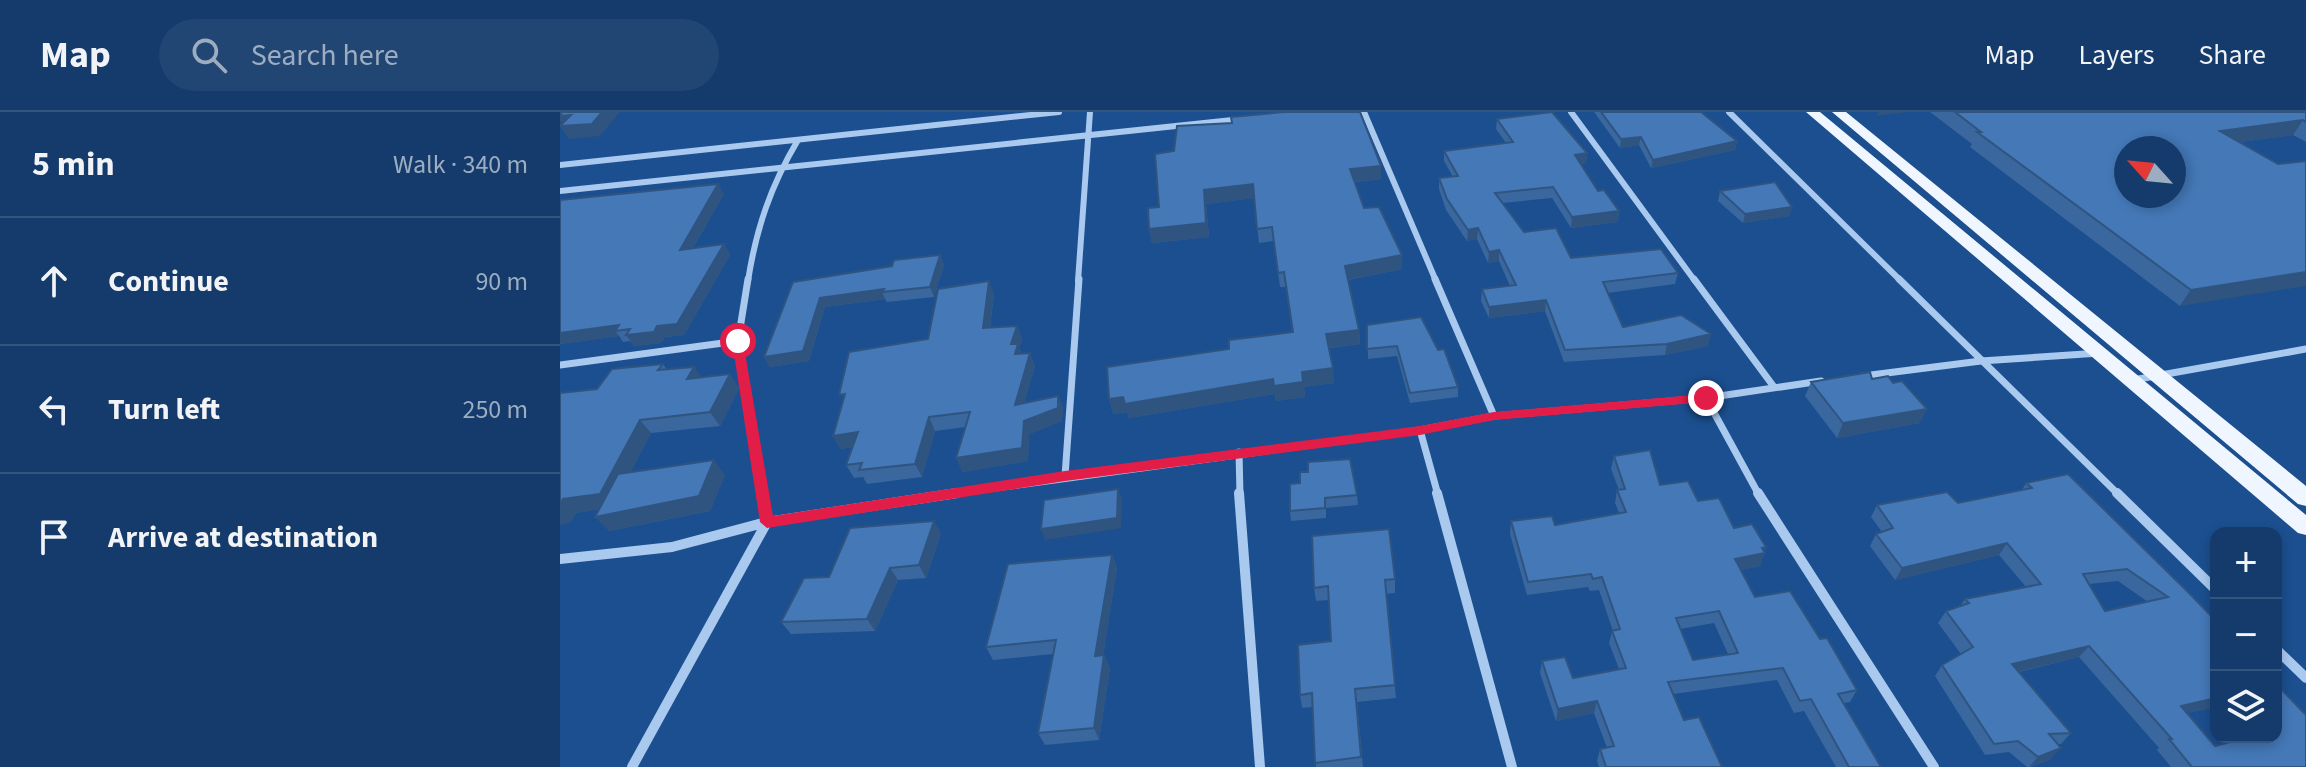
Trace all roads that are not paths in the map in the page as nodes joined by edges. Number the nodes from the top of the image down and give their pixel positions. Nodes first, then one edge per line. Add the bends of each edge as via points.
1 (1059, 112) edge
2 (1090, 112) edge
3 (1364, 112) edge
4 (1571, 112) edge
5 (1729, 112) edge
6 (1812, 112) edge
7 (1838, 112) edge
8 (1255, 117) edge
9 (1086, 136) junction
10 (798, 140) junction
11 (560, 165) edge
12 (781, 168) junction
13 (560, 191) edge
14 (738, 341) junction
15 (2306, 349) edge
16 (2102, 353) junction
17 (1981, 361) junction
18 (560, 365) edge
19 (2158, 375) junction
20 (1848, 378) edge
21 (1833, 379) edge
22 (2133, 380) junction
23 (1774, 387) junction
24 (1706, 398) junction
25 (1494, 416) junction
26 (1420, 430) junction
27 (1239, 452) junction
28 (1065, 476) junction
29 (2306, 498) edge
30 (767, 522) junction
31 (2306, 527) edge
32 (560, 559) edge
33 (2210, 584) edge
34 (2282, 655) edge
35 (2306, 678) edge
36 (632, 767) edge
37 (1260, 767) edge
38 (1512, 767) edge
39 (1934, 767) edge

1 - 10 street
2 - 9 street
3 - 25 street
4 - 23 street
5 - 17 street
6 - 16 main road
7 - 19 main road
8 - 9 street
9 - 12 street
9 - 28 street
10 - 11 street
10 - 12 street
12 - 13 street
12 - 14 street via 756,230
14 - 18 street
14 - 30 street
15 - 19 street
16 - 17 street
16 - 22 main road
17 - 20 street
17 - 33 street
19 - 22 street
19 - 29 main road
21 - 23 street
22 - 31 main road
23 - 24 street
24 - 25 street
24 - 39 street via 1746,474
25 - 26 street
26 - 27 street
26 - 38 street
27 - 28 street
27 - 37 street via 1240,537
28 - 30 street
30 - 32 street via 672,547
30 - 36 street
34 - 35 street

